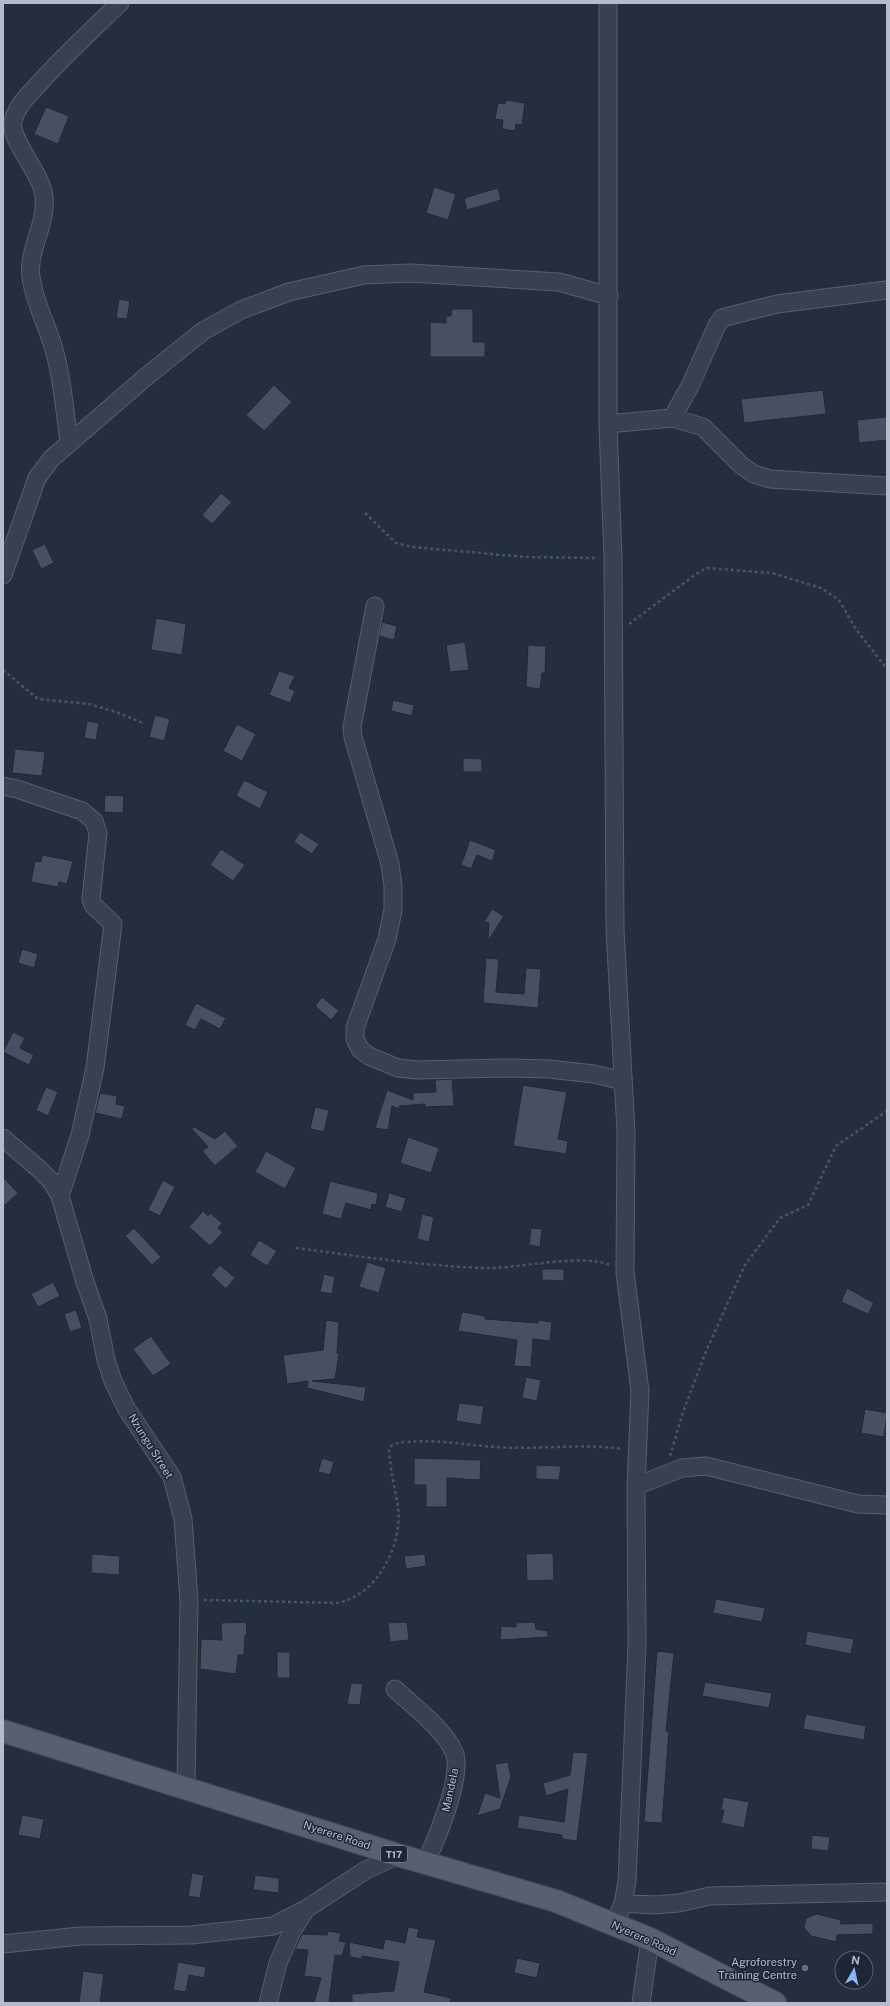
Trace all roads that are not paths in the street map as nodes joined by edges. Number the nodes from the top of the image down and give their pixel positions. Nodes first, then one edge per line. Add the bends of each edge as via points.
1 (120, 3) edge
2 (608, 3) edge
3 (887, 290) edge
4 (609, 296) junction
5 (672, 418) junction
6 (608, 424) junction
7 (70, 442) junction
8 (887, 486) edge
9 (3, 575) edge
10 (375, 606) dead end
11 (3, 786) edge
12 (623, 1081) junction
13 (3, 1138) edge
14 (60, 1196) junction
15 (636, 1486) junction
16 (887, 1505) edge
17 (395, 1689) dead end
18 (3, 1731) edge
19 (186, 1787) junction
20 (398, 1855) junction
21 (425, 1863) junction
22 (887, 1892) edge
23 (623, 1903) junction
24 (306, 1909) junction
25 (615, 1924) junction
26 (650, 1939) junction
27 (3, 1944) edge
28 (268, 2003) edge
29 (641, 2003) edge
30 (775, 2003) edge

1 - 7 street via 28,94 16,112 13,122 13,134 40,178 44,193 44,216 30,264 31,278 61,384
2 - 4 street
3 - 5 street via 778,304 722,318
4 - 6 street
4 - 7 street via 559,282 410,273 364,275 289,292 241,310 203,331
5 - 6 street
5 - 8 street via 703,427 741,465 754,474 770,479
6 - 12 street via 613,558 616,929
7 - 9 street via 51,459 37,478
10 - 12 street via 352,727 390,864 393,910 387,939 355,1028 355,1039 360,1049 368,1056 398,1068 549,1069 594,1074
11 - 14 street via 82,811 94,821 98,833 91,899 93,905 113,924 95,1068 80,1135
12 - 15 street via 626,1132 625,1272 640,1390
13 - 14 street, Nzungu Street via 40,1169
14 - 19 street, Nzungu Street via 98,1319 106,1360 113,1380 126,1408 172,1477 183,1519 189,1600
15 - 16 street via 682,1468 706,1466 852,1502
15 - 23 street via 637,1645 627,1882
17 - 21 street, Mandela via 444,1736 454,1752 456,1763 450,1802
18 - 19 main road, Nyerere Road / T17
19 - 20 main road, Nyerere Road / T17
20 - 21 main road, Nyerere Road / T17
20 - 24 street via 366,1870
21 - 25 main road, Nyerere Road / T17 via 556,1901
22 - 23 street via 710,1896 679,1903
23 - 25 street
24 - 27 street via 273,1926 244,1930 191,1935 80,1936
24 - 28 street via 292,1931 278,1963
25 - 26 main road, Nyerere Road / T17
26 - 29 street
26 - 30 main road, Nyerere Road / T17

